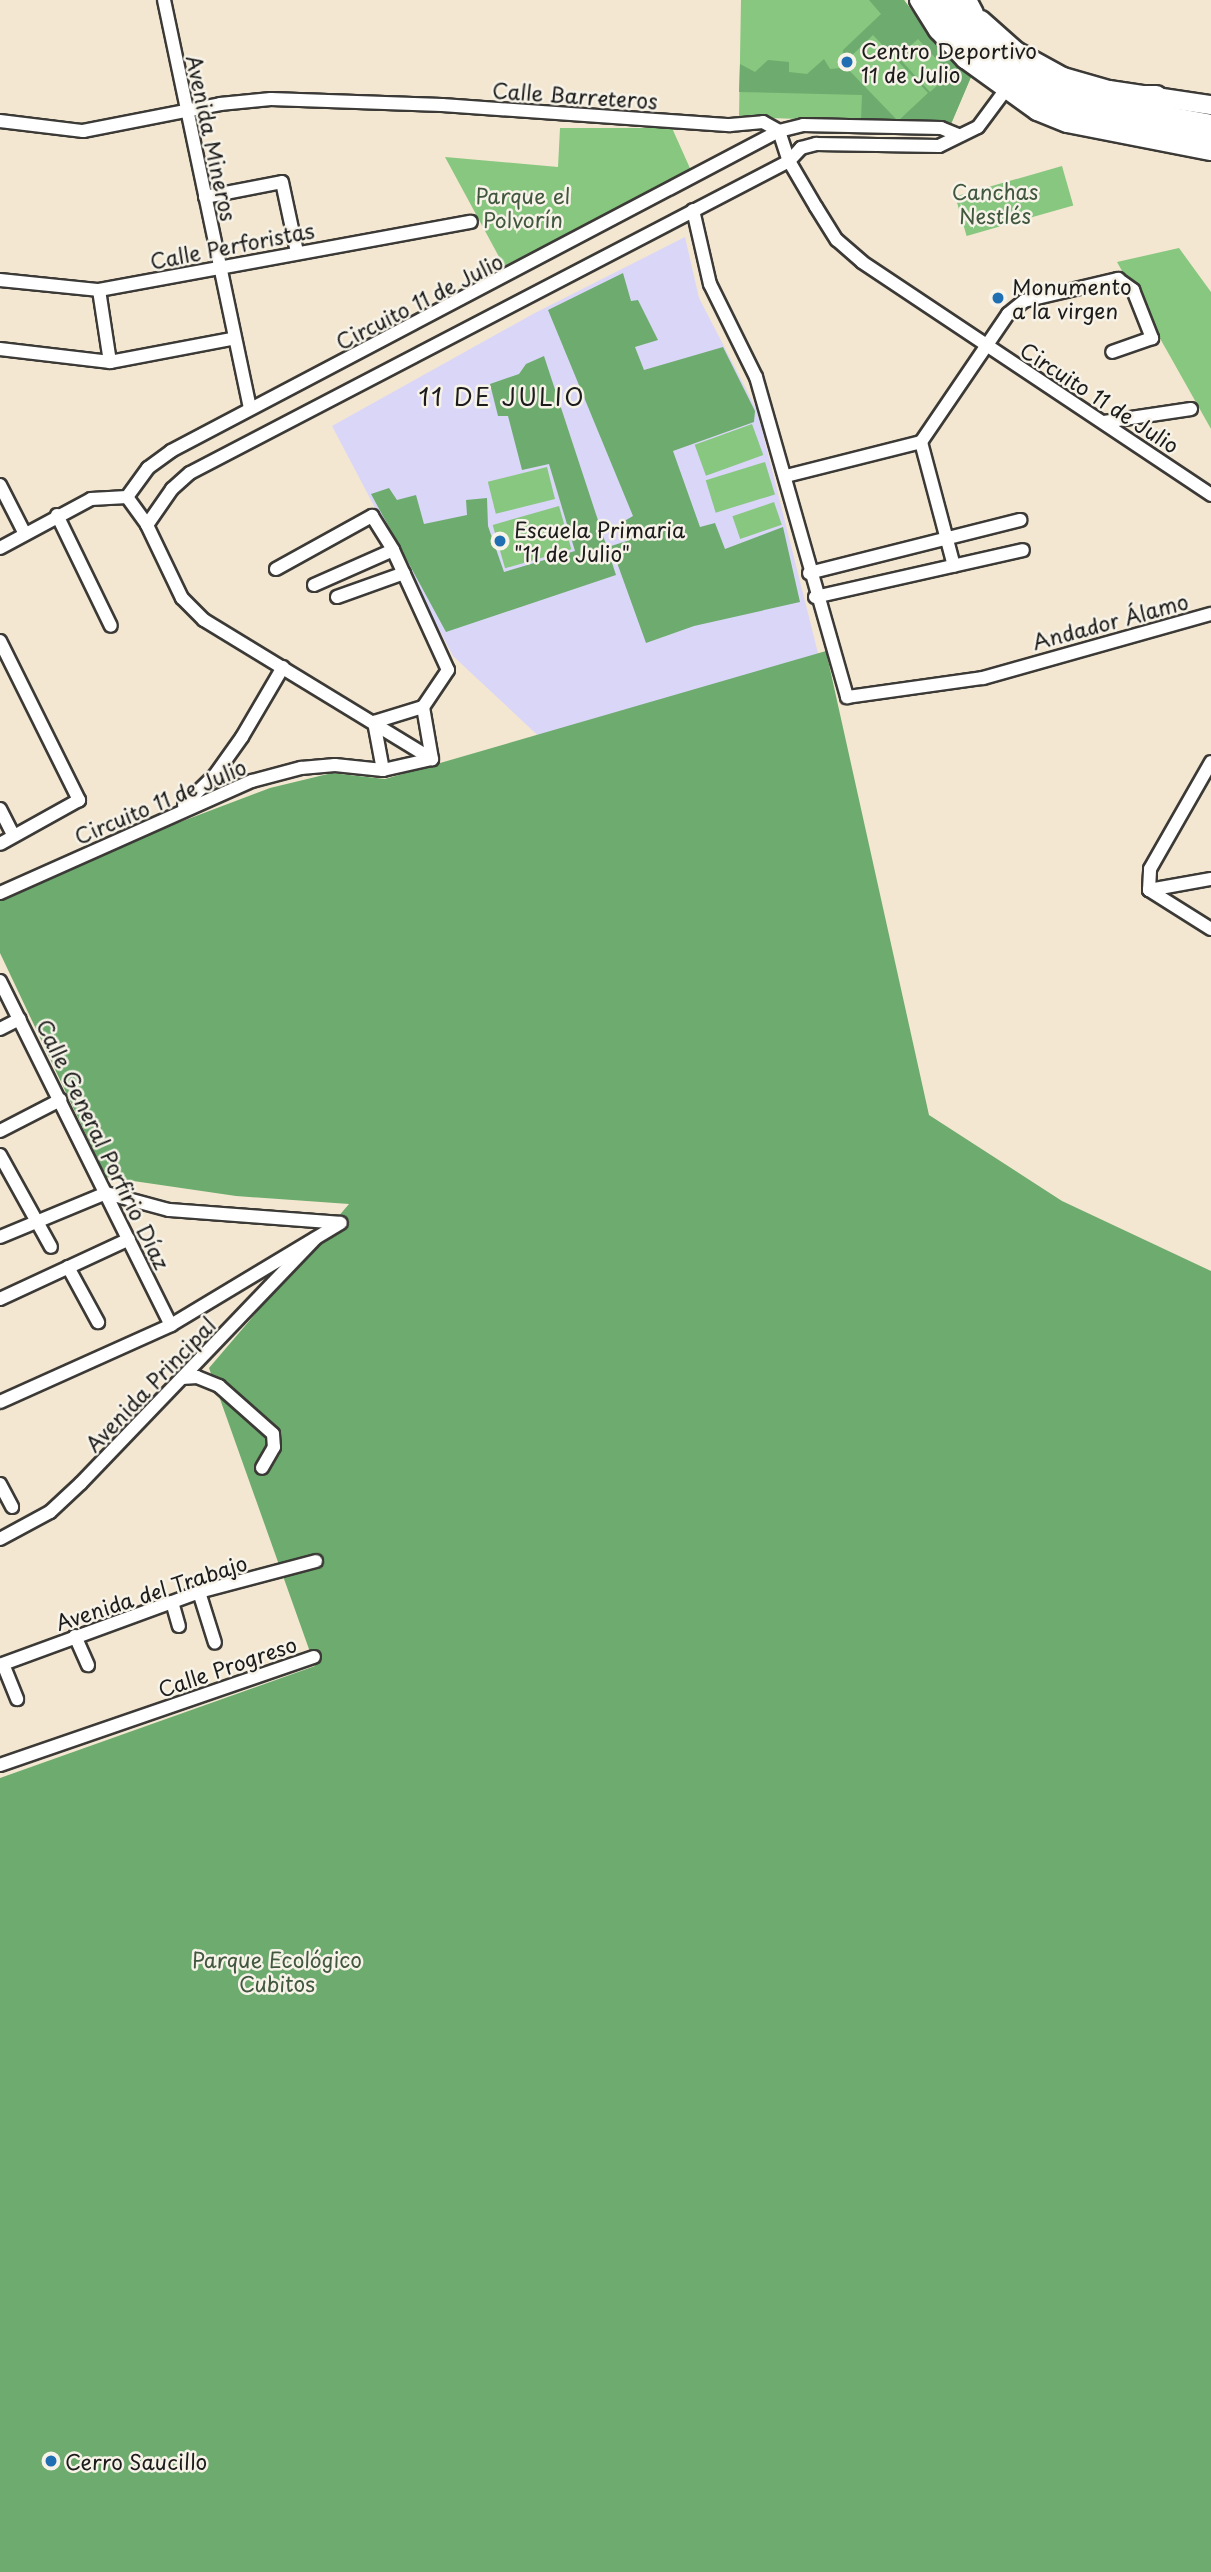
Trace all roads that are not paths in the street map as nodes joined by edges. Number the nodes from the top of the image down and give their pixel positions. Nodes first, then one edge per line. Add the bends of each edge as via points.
1 (163, 0) edge
2 (919, 0) edge
3 (936, 0) edge
4 (953, 0) edge
5 (968, 4) edge
6 (1004, 92) junction
7 (1156, 95) junction
8 (1211, 104) edge
9 (186, 114) junction
10 (0, 121) edge
11 (1211, 124) edge
12 (779, 131) junction
13 (958, 135) junction
14 (1211, 138) edge
15 (1211, 151) edge
16 (789, 161) junction
17 (205, 197) junction
18 (693, 210) junction
19 (471, 222) dead end
20 (297, 252) junction
21 (220, 265) junction
22 (0, 280) edge
23 (99, 290) junction
24 (385, 339) junction
25 (232, 340) junction
26 (986, 346) junction
27 (0, 349) edge
28 (1112, 352) dead end
29 (398, 361) junction
30 (110, 362) junction
31 (250, 407) junction
32 (1191, 409) dead end
33 (1104, 422) junction
34 (921, 442) junction
35 (786, 476) junction
36 (1, 485) edge
37 (1211, 495) edge
38 (127, 497) junction
39 (57, 515) junction
40 (1020, 520) dead end
41 (147, 525) junction
42 (25, 534) junction
43 (947, 539) junction
44 (0, 548) edge
45 (393, 550) junction
46 (1023, 550) dead end
47 (954, 566) junction
48 (276, 569) dead end
49 (809, 572) junction
50 (404, 573) junction
51 (314, 585) dead end
52 (337, 597) dead end
53 (815, 597) junction
54 (1211, 614) edge
55 (111, 626) dead end
56 (0, 641) edge
57 (283, 667) junction
58 (423, 707) junction
59 (374, 722) junction
60 (432, 759) junction
61 (1211, 762) edge
62 (383, 770) junction
63 (183, 807) junction
64 (0, 809) edge
65 (14, 836) junction
66 (0, 844) edge
67 (1211, 879) edge
68 (1149, 890) junction
69 (0, 893) edge
70 (1211, 929) edge
71 (0, 981) edge
72 (20, 1019) junction
73 (0, 1029) edge
74 (60, 1100) junction
75 (0, 1131) edge
76 (0, 1155) edge
77 (106, 1193) junction
78 (38, 1219) junction
79 (0, 1237) edge
80 (130, 1239) junction
81 (314, 1239) junction
82 (51, 1247) dead end
83 (68, 1267) junction
84 (0, 1299) edge
85 (98, 1322) dead end
86 (171, 1325) junction
87 (182, 1378) junction
88 (0, 1402) edge
89 (262, 1468) dead end
90 (0, 1484) edge
91 (12, 1507) dead end
92 (0, 1539) edge
93 (316, 1561) dead end
94 (199, 1592) junction
95 (172, 1602) junction
96 (179, 1626) dead end
97 (75, 1636) junction
98 (215, 1643) dead end
99 (314, 1657) dead end
100 (2, 1665) edge
101 (88, 1665) dead end
102 (17, 1699) dead end
103 (0, 1765) edge

1 - 9 street, Avenida Mineros
2 - 6 street via 937,30
3 - 7 main road via 978,54 999,67 1047,86 1088,94
3 - 14 main road via 960,37 1000,74 1041,98 1080,113
4 - 11 main road via 992,47 1049,84 1118,107
5 - 7 street via 1016,51 1063,77 1109,90
6 - 13 street via 978,127
6 - 15 street via 1067,123
7 - 8 street
9 - 10 street, Calle Barreteros via 83,131
9 - 12 street, Calle Barreteros via 220,104 284,99 730,125 763,122
9 - 17 street, Avenida Mineros
12 - 13 street, Calle Barreteros via 816,125 941,128
12 - 16 street, Circuito 11 de Julio
12 - 24 street, Circuito 11 de Julio
13 - 16 street via 939,146 816,144 801,148
16 - 18 street, Circuito 11 de Julio
16 - 26 street, Circuito 11 de Julio via 838,240 902,292
17 - 20 street via 282,183
17 - 21 street, Avenida Mineros
18 - 29 street, Circuito 11 de Julio
18 - 35 street via 705,270 756,377
19 - 20 street, Calle Perforistas
20 - 21 street, Calle Perforistas
21 - 23 street, Calle Perforistas
21 - 25 street, Avenida Mineros
22 - 23 street, Calle Perforistas
23 - 30 street
24 - 29 street
24 - 31 street, Circuito 11 de Julio
25 - 30 street
25 - 31 street, Avenida Mineros
26 - 28 street via 1024,300 1118,279 1133,290 1152,338
26 - 33 street, Circuito 11 de Julio
26 - 34 street
27 - 30 street
29 - 41 street, Circuito 11 de Julio via 190,474 172,489
31 - 38 street, Circuito 11 de Julio via 171,451 148,468
32 - 33 street
33 - 37 street, Circuito 11 de Julio
34 - 35 street
34 - 43 street
35 - 49 street
36 - 42 street
38 - 39 street via 91,499
38 - 41 street
39 - 42 street
39 - 55 street
40 - 43 street
41 - 57 street via 182,598 204,620
42 - 44 street
43 - 47 street
43 - 49 street
45 - 48 street via 372,516
45 - 50 street
45 - 51 street
46 - 47 street
47 - 53 street
49 - 53 street
50 - 52 street
50 - 58 street via 448,670
53 - 54 street, Andador Álamo via 847,697 952,682
56 - 65 street via 79,800
57 - 59 street
57 - 63 street via 242,737
58 - 59 street
58 - 60 street
59 - 60 street
59 - 62 street
60 - 62 street, Circuito 11 de Julio
61 - 68 street via 1150,869
62 - 63 street, Circuito 11 de Julio via 335,765 301,768
63 - 69 street, Circuito 11 de Julio
64 - 65 street
65 - 66 street
67 - 68 street
68 - 70 street
71 - 72 street, Calle General Porfirio Díaz
72 - 73 street
72 - 74 street, Calle General Porfirio Díaz
74 - 75 street
74 - 77 street, Calle General Porfirio Díaz
76 - 78 street
77 - 78 street
77 - 80 street, Calle General Porfirio Díaz
77 - 81 street via 169,1210 341,1223
78 - 79 street
78 - 82 street
80 - 83 street
80 - 86 street, Calle General Porfirio Díaz
81 - 86 street
81 - 87 street, Avenida Principal
83 - 84 street
83 - 85 street
86 - 88 street
87 - 89 street via 197,1377 219,1386 272,1434 274,1447
87 - 92 street, Avenida Principal via 50,1512
90 - 91 street
93 - 94 street, Avenida del Trabajo
94 - 95 street, Avenida del Trabajo
94 - 98 street
95 - 96 street
95 - 97 street, Avenida del Trabajo
97 - 100 street, Avenida del Trabajo
97 - 101 street
99 - 103 street, Calle Progreso
100 - 102 street

